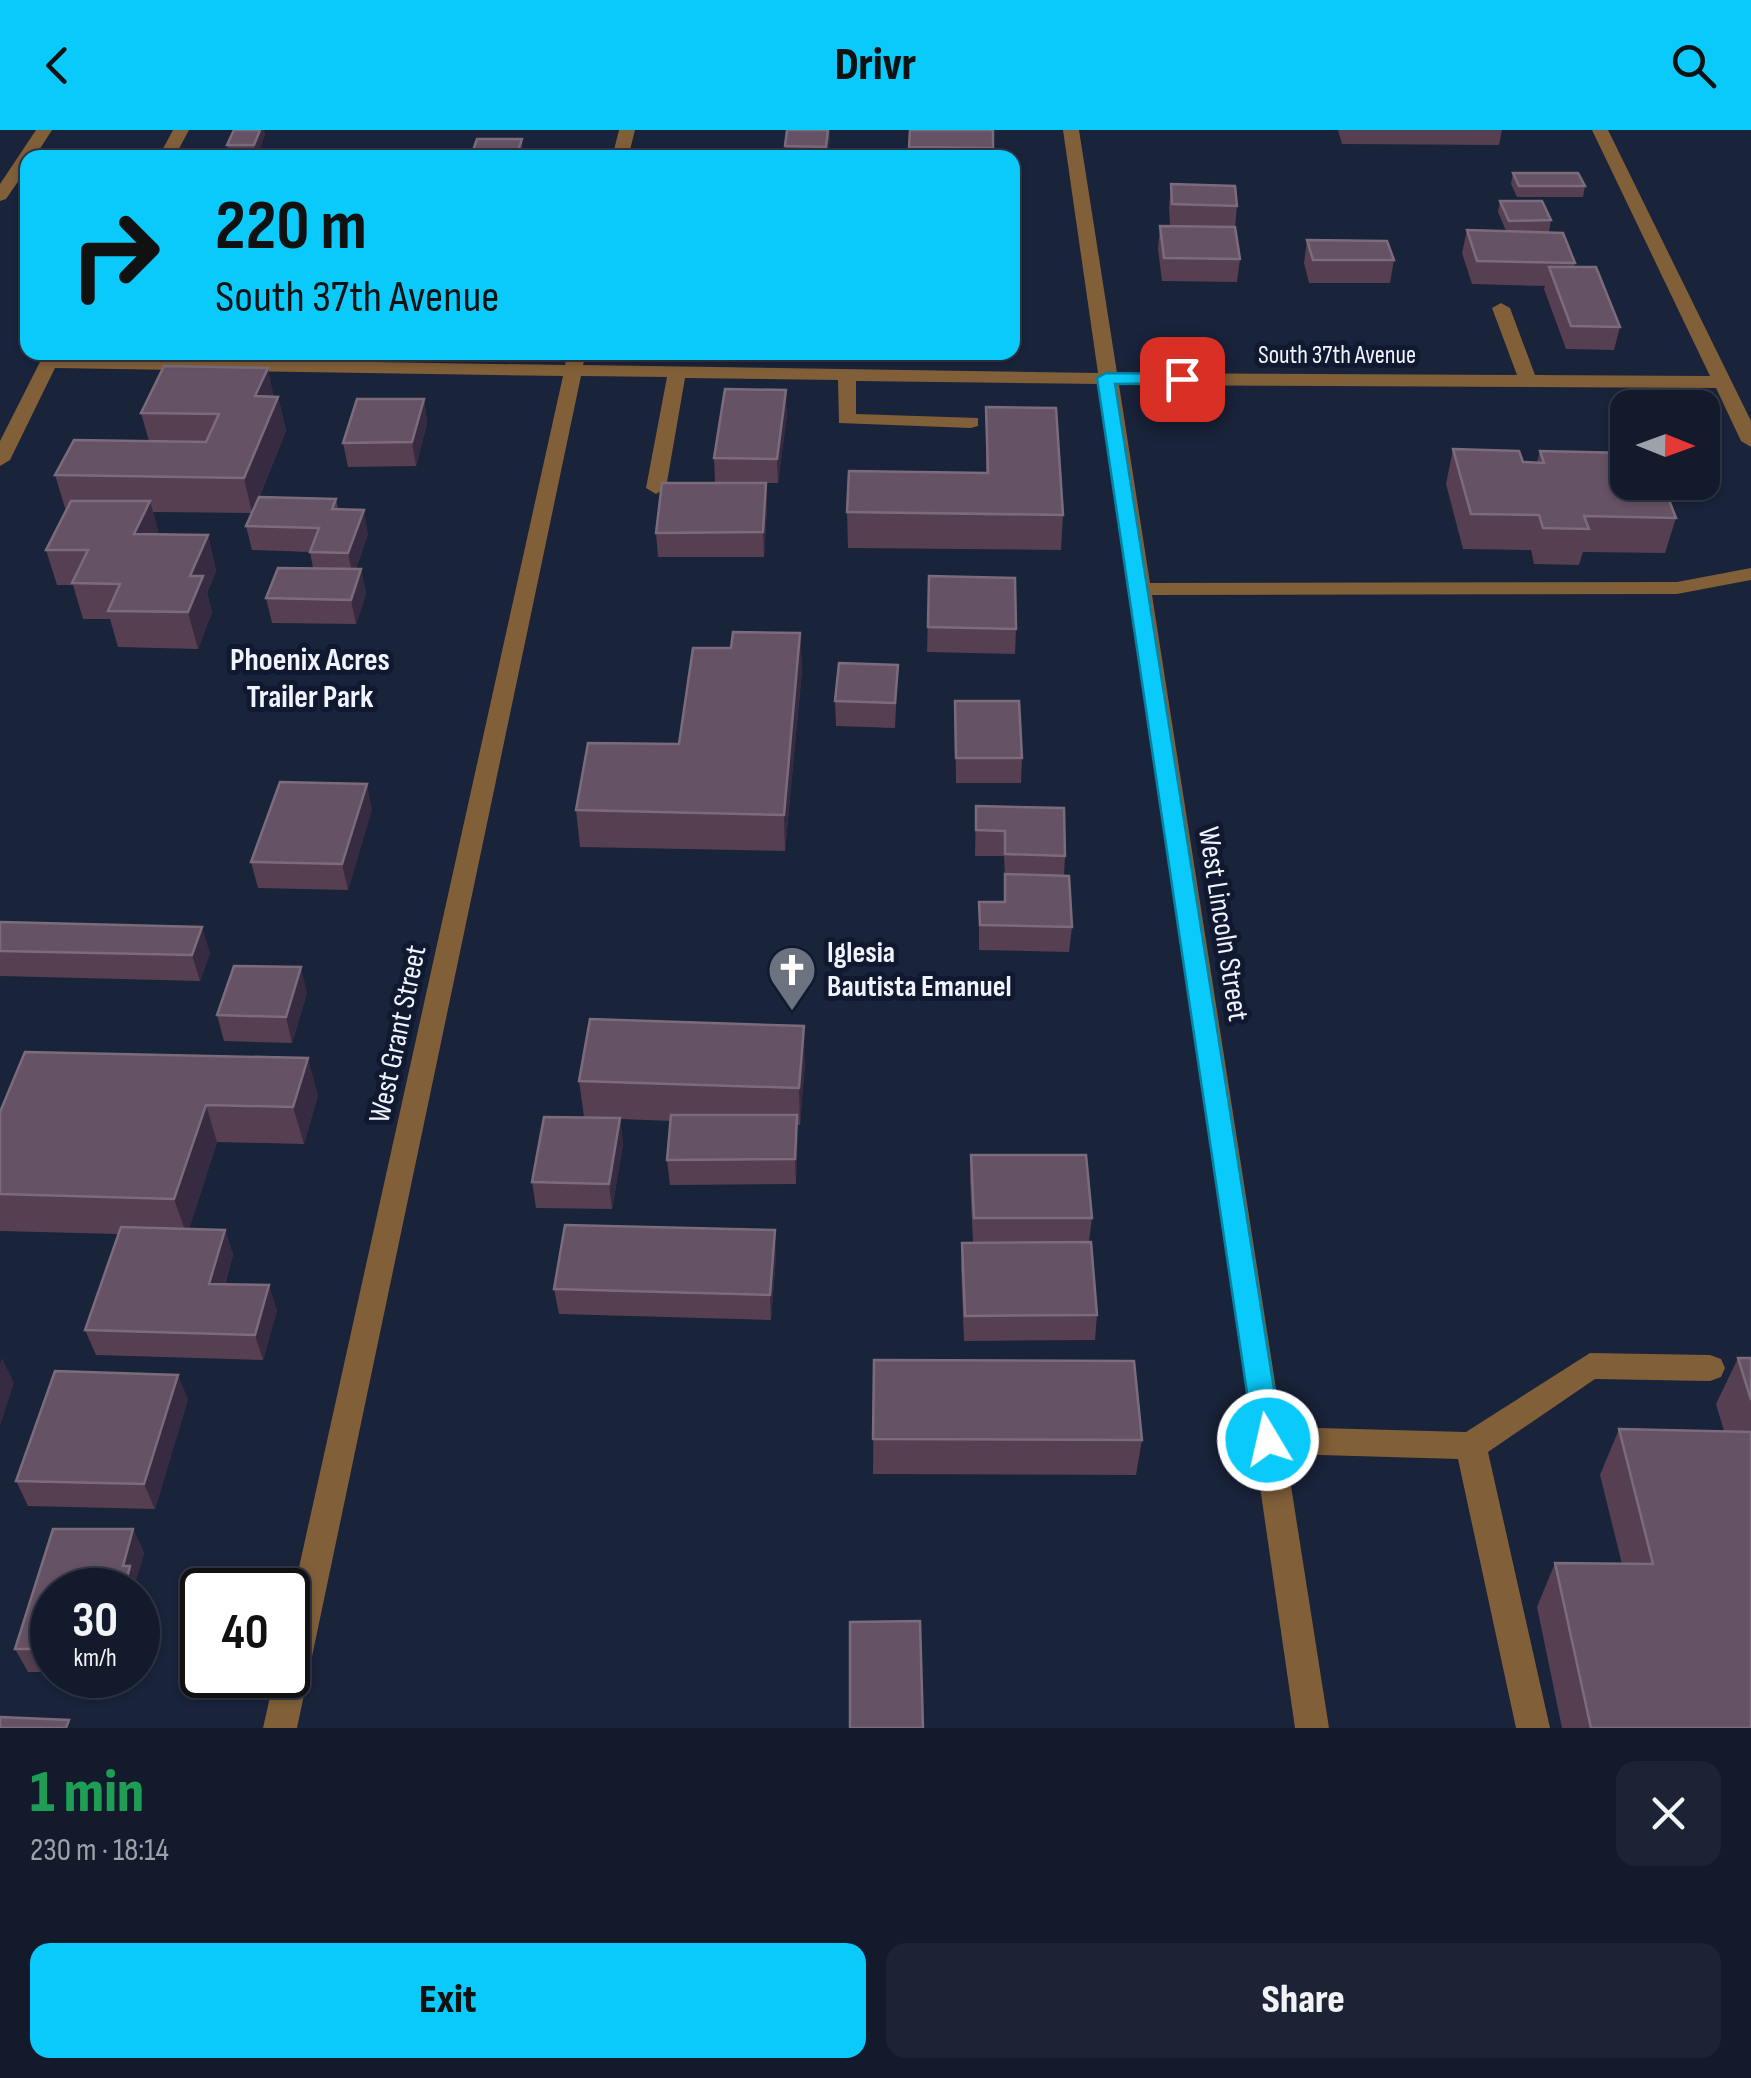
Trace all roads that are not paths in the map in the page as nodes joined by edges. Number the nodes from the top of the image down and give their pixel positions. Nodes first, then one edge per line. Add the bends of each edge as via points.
1 (1071, 130) edge
2 (1600, 130) edge
3 (20, 166) edge
4 (0, 196) edge
5 (1501, 308) dead end
6 (50, 360) edge
7 (366, 360) edge
8 (575, 362) edge
9 (677, 372) junction
10 (847, 375) junction
11 (1106, 378) junction
12 (1528, 381) junction
13 (1725, 382) junction
14 (971, 422) dead end
15 (1751, 441) edge
16 (0, 460) edge
17 (656, 488) dead end
18 (1751, 574) edge
19 (1140, 589) junction
20 (1710, 1368) dead end
21 (1268, 1440) junction
22 (1472, 1446) junction
23 (280, 1728) edge
24 (1312, 1728) edge
25 (1533, 1728) edge

1 - 11 street, West Lincoln Street
2 - 13 street
3 - 4 street
5 - 12 street
6 - 16 street
7 - 8 street, South 37th Avenue
8 - 9 street, South 37th Avenue
8 - 23 street, West Grant Street
9 - 10 street, South 37th Avenue
9 - 17 street
10 - 11 street, South 37th Avenue
10 - 14 street via 846,419
11 - 12 street, South 37th Avenue
11 - 19 street, West Lincoln Street
12 - 13 street, South 37th Avenue
13 - 15 street
18 - 19 street via 1677,588
19 - 21 street, West Lincoln Street
20 - 22 street via 1590,1366
21 - 22 street
21 - 24 street, West Lincoln Street
22 - 25 street

